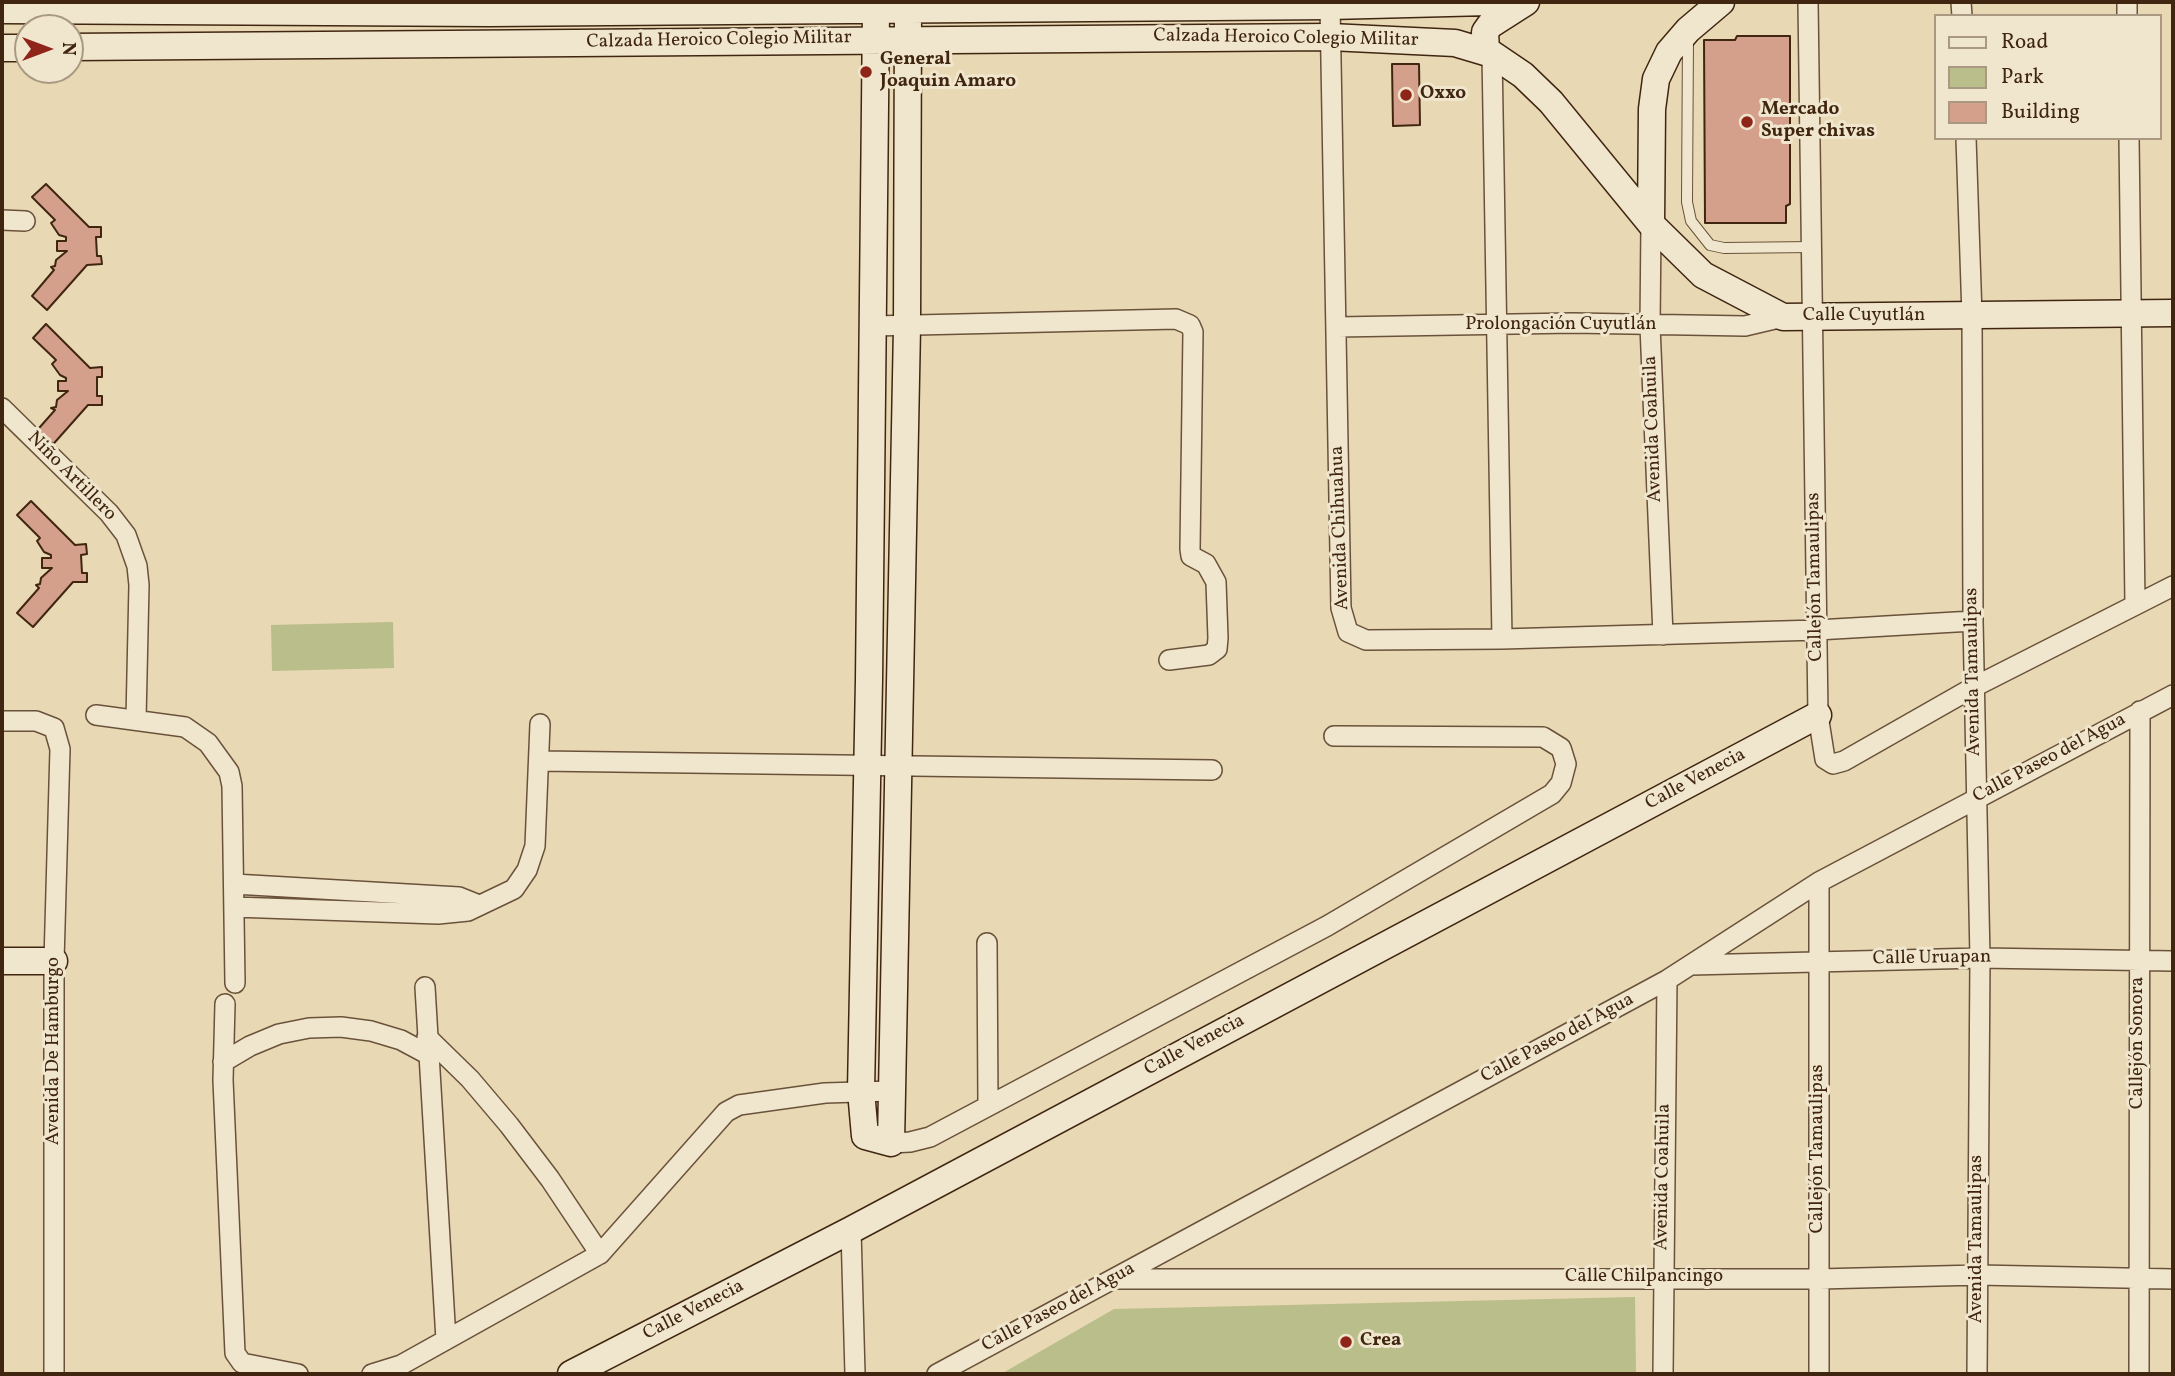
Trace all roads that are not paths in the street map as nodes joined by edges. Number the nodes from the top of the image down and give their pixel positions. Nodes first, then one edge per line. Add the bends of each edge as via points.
1 (1488, 2) edge
2 (1526, 2) edge
3 (1721, 2) edge
4 (1808, 2) edge
5 (835, 6) edge
6 (1330, 6) junction
7 (343, 7) edge
8 (374, 7) edge
9 (489, 7) edge
10 (2, 10) edge
11 (876, 10) junction
12 (908, 10) junction
13 (1688, 30) junction
14 (1329, 37) junction
15 (908, 38) junction
16 (876, 39) junction
17 (490, 45) junction
18 (84, 47) edge
19 (343, 47) junction
20 (373, 47) junction
21 (1489, 53) junction
22 (876, 100) junction
23 (908, 100) junction
24 (1966, 140) edge
25 (2129, 140) edge
26 (2, 220) edge
27 (25, 221) dead end
28 (1651, 224) junction
29 (1812, 247) junction
30 (2173, 313) edge
31 (2131, 314) junction
32 (1972, 316) junction
33 (1783, 317) junction
34 (1813, 317) junction
35 (1496, 325) junction
36 (873, 326) junction
37 (1650, 326) junction
38 (907, 327) junction
39 (1338, 327) junction
40 (2, 408) edge
41 (872, 426) junction
42 (905, 428) junction
43 (902, 568) junction
44 (870, 569) junction
45 (2173, 586) edge
46 (2136, 605) junction
47 (1973, 621) junction
48 (1817, 630) junction
49 (1663, 635) junction
50 (1502, 639) junction
51 (1169, 660) dead end
52 (901, 678) junction
53 (869, 680) junction
54 (1974, 687) junction
55 (2173, 695) edge
56 (2140, 711) junction
57 (1818, 715) junction
58 (96, 716) dead end
59 (136, 719) junction
60 (2, 721) edge
61 (540, 724) dead end
62 (1334, 736) dead end
63 (540, 761) junction
64 (868, 763) junction
65 (899, 764) junction
66 (1212, 770) dead end
67 (1978, 797) junction
68 (866, 852) junction
69 (898, 852) junction
70 (1819, 882) junction
71 (234, 884) junction
72 (479, 905) junction
73 (234, 907) junction
74 (987, 943) dead end
75 (1980, 958) junction
76 (2138, 960) junction
77 (2, 961) edge
78 (54, 961) junction
79 (1819, 961) junction
80 (2173, 961) edge
81 (1690, 965) junction
82 (1667, 980) junction
83 (235, 983) dead end
84 (425, 987) dead end
85 (225, 1004) dead end
86 (428, 1046) junction
87 (223, 1062) junction
88 (861, 1091) junction
89 (891, 1091) junction
90 (988, 1105) junction
91 (891, 1143) junction
92 (851, 1230) junction
93 (600, 1254) junction
94 (1978, 1275) junction
95 (1663, 1277) junction
96 (1114, 1279) junction
97 (1819, 1279) junction
98 (2140, 1279) junction
99 (2173, 1279) edge
100 (446, 1340) junction
101 (54, 1374) edge
102 (298, 1374) edge
103 (372, 1374) edge
104 (571, 1374) edge
105 (855, 1374) edge
106 (937, 1374) edge
107 (1663, 1374) edge
108 (1819, 1374) edge
109 (1977, 1374) edge
110 (2139, 1374) edge

1 - 6 main road, Calzada Heroico Colegio Militar
2 - 21 main road via 1490,25 1485,32
3 - 13 main road
4 - 29 street, Callejón Tamaulipas
5 - 9 main road, Calzada Heroico Colegio Militar
5 - 11 main road, Calzada Heroico Colegio Militar
6 - 12 main road, Calzada Heroico Colegio Militar
6 - 14 street, Avenida Chihuahua
7 - 8 main road, Calzada Heroico Colegio Militar
7 - 10 main road, Calzada Heroico Colegio Militar
7 - 19 main road
8 - 9 main road, Calzada Heroico Colegio Militar
8 - 20 main road
9 - 17 main road
11 - 12 main road, Calzada Heroico Colegio Militar
11 - 16 main road
12 - 15 main road
13 - 28 main road via 1656,79
13 - 29 lane via 1687,202 1691,221 1710,245
14 - 15 main road, Calzada Heroico Colegio Militar
14 - 21 main road, Calzada Heroico Colegio Militar via 1455,43
14 - 39 street, Avenida Chihuahua
15 - 16 main road, Calzada Heroico Colegio Militar
15 - 23 main road
16 - 17 main road, Calzada Heroico Colegio Militar
16 - 22 main road
17 - 20 main road, Calzada Heroico Colegio Militar
18 - 19 main road, Calzada Heroico Colegio Militar
19 - 20 main road, Calzada Heroico Colegio Militar
21 - 28 main road, Calle Cuyutlán via 1523,75 1551,102
21 - 35 street
22 - 23 street
22 - 36 main road
23 - 38 main road
24 - 32 street, Avenida Tamaulipas
25 - 31 street
26 - 27 street
28 - 33 main road, Calle Cuyutlán via 1703,275
28 - 37 street, Avenida Coahuila
29 - 34 street, Callejón Tamaulipas
30 - 31 main road, Calle Cuyutlán
31 - 32 main road, Calle Cuyutlán
31 - 46 street
32 - 34 main road, Calle Cuyutlán
32 - 47 street, Avenida Tamaulipas
33 - 34 main road, Calle Cuyutlán
33 - 37 street, Prolongación Cuyutlán via 1745,326
34 - 48 street, Callejón Tamaulipas
35 - 37 street, Prolongación Cuyutlán
35 - 39 street, Prolongación Cuyutlán
35 - 50 street
36 - 38 street
36 - 41 main road
37 - 49 street, Avenida Coahuila
38 - 42 main road
38 - 51 street via 1176,319 1190,325 1191,556 1206,565 1216,582 1219,638 1217,649 1209,655
39 - 50 street, Avenida Chihuahua via 1341,608 1348,632 1366,640
40 - 59 street, Niño Artillero via 110,513 126,535 139,585
41 - 42 street
41 - 44 main road
42 - 43 main road
43 - 44 street
43 - 52 main road
44 - 53 main road
45 - 46 street, Callejón Tamaulipas
46 - 54 street, Callejón Tamaulipas
47 - 48 street, Avenida Chihuahua
47 - 54 street, Avenida Tamaulipas
48 - 49 street, Avenida Chihuahua
48 - 57 street, Callejón Tamaulipas
49 - 50 street, Avenida Chihuahua
52 - 53 street
52 - 65 main road
53 - 64 main road
54 - 57 street, Callejón Tamaulipas via 1833,764 1825,759 1820,744
54 - 67 street, Avenida Tamaulipas
55 - 56 street, Calle Paseo del Agua
56 - 67 street, Calle Paseo del Agua
56 - 76 street, Callejón Sonora
57 - 92 main road, Calle Venecia
58 - 59 street
59 - 71 street via 185,727 208,743 229,772
60 - 78 street, Avenida De Hamburgo via 36,722 54,728 60,750
61 - 63 street
62 - 90 street via 1544,737 1561,748 1566,764 1561,783 1552,794 1328,926
63 - 64 street
63 - 72 street via 535,846 527,870 514,889
64 - 65 street
64 - 68 main road
65 - 66 street
65 - 69 main road
67 - 70 street, Calle Paseo del Agua
67 - 75 street, Avenida Tamaulipas
68 - 69 street
68 - 88 main road
69 - 89 main road
70 - 79 street, Callejón Tamaulipas
70 - 81 street, Calle Paseo del Agua
71 - 72 street via 449,896
71 - 73 street
72 - 73 street via 468,911 438,914
73 - 83 street
74 - 90 street
75 - 76 street, Calle Uruapan
75 - 79 street, Calle Uruapan
75 - 94 street, Avenida Tamaulipas
76 - 80 street, Calle Uruapan
76 - 98 street, Callejón Sonora
77 - 78 main road
78 - 101 street, Avenida De Hamburgo
79 - 81 street, Calle Uruapan
79 - 97 street, Callejón Tamaulipas
81 - 82 street, Calle Paseo del Agua
82 - 95 street, Avenida Coahuila
82 - 96 street, Calle Paseo del Agua
84 - 86 street
85 - 87 street
86 - 87 street via 372,1031 309,1028 279,1034
86 - 93 street via 470,1079 509,1125
86 - 100 street
87 - 102 street via 235,1353 242,1363
88 - 89 street
88 - 91 main road via 865,1136
88 - 93 street via 739,1105 726,1112
89 - 91 main road
90 - 91 street via 930,1137
92 - 104 main road, Calle Venecia
92 - 105 street
93 - 100 street
94 - 97 street, Calle Chilpancingo
94 - 98 street, Calle Chilpancingo
94 - 109 street, Avenida Tamaulipas
95 - 96 street, Calle Chilpancingo
95 - 97 street, Calle Chilpancingo
95 - 107 street, Avenida Coahuila
96 - 106 street, Calle Paseo del Agua
97 - 108 street, Callejón Tamaulipas
98 - 99 street, Calle Chilpancingo
98 - 110 street, Callejón Sonora
100 - 103 street via 401,1365

